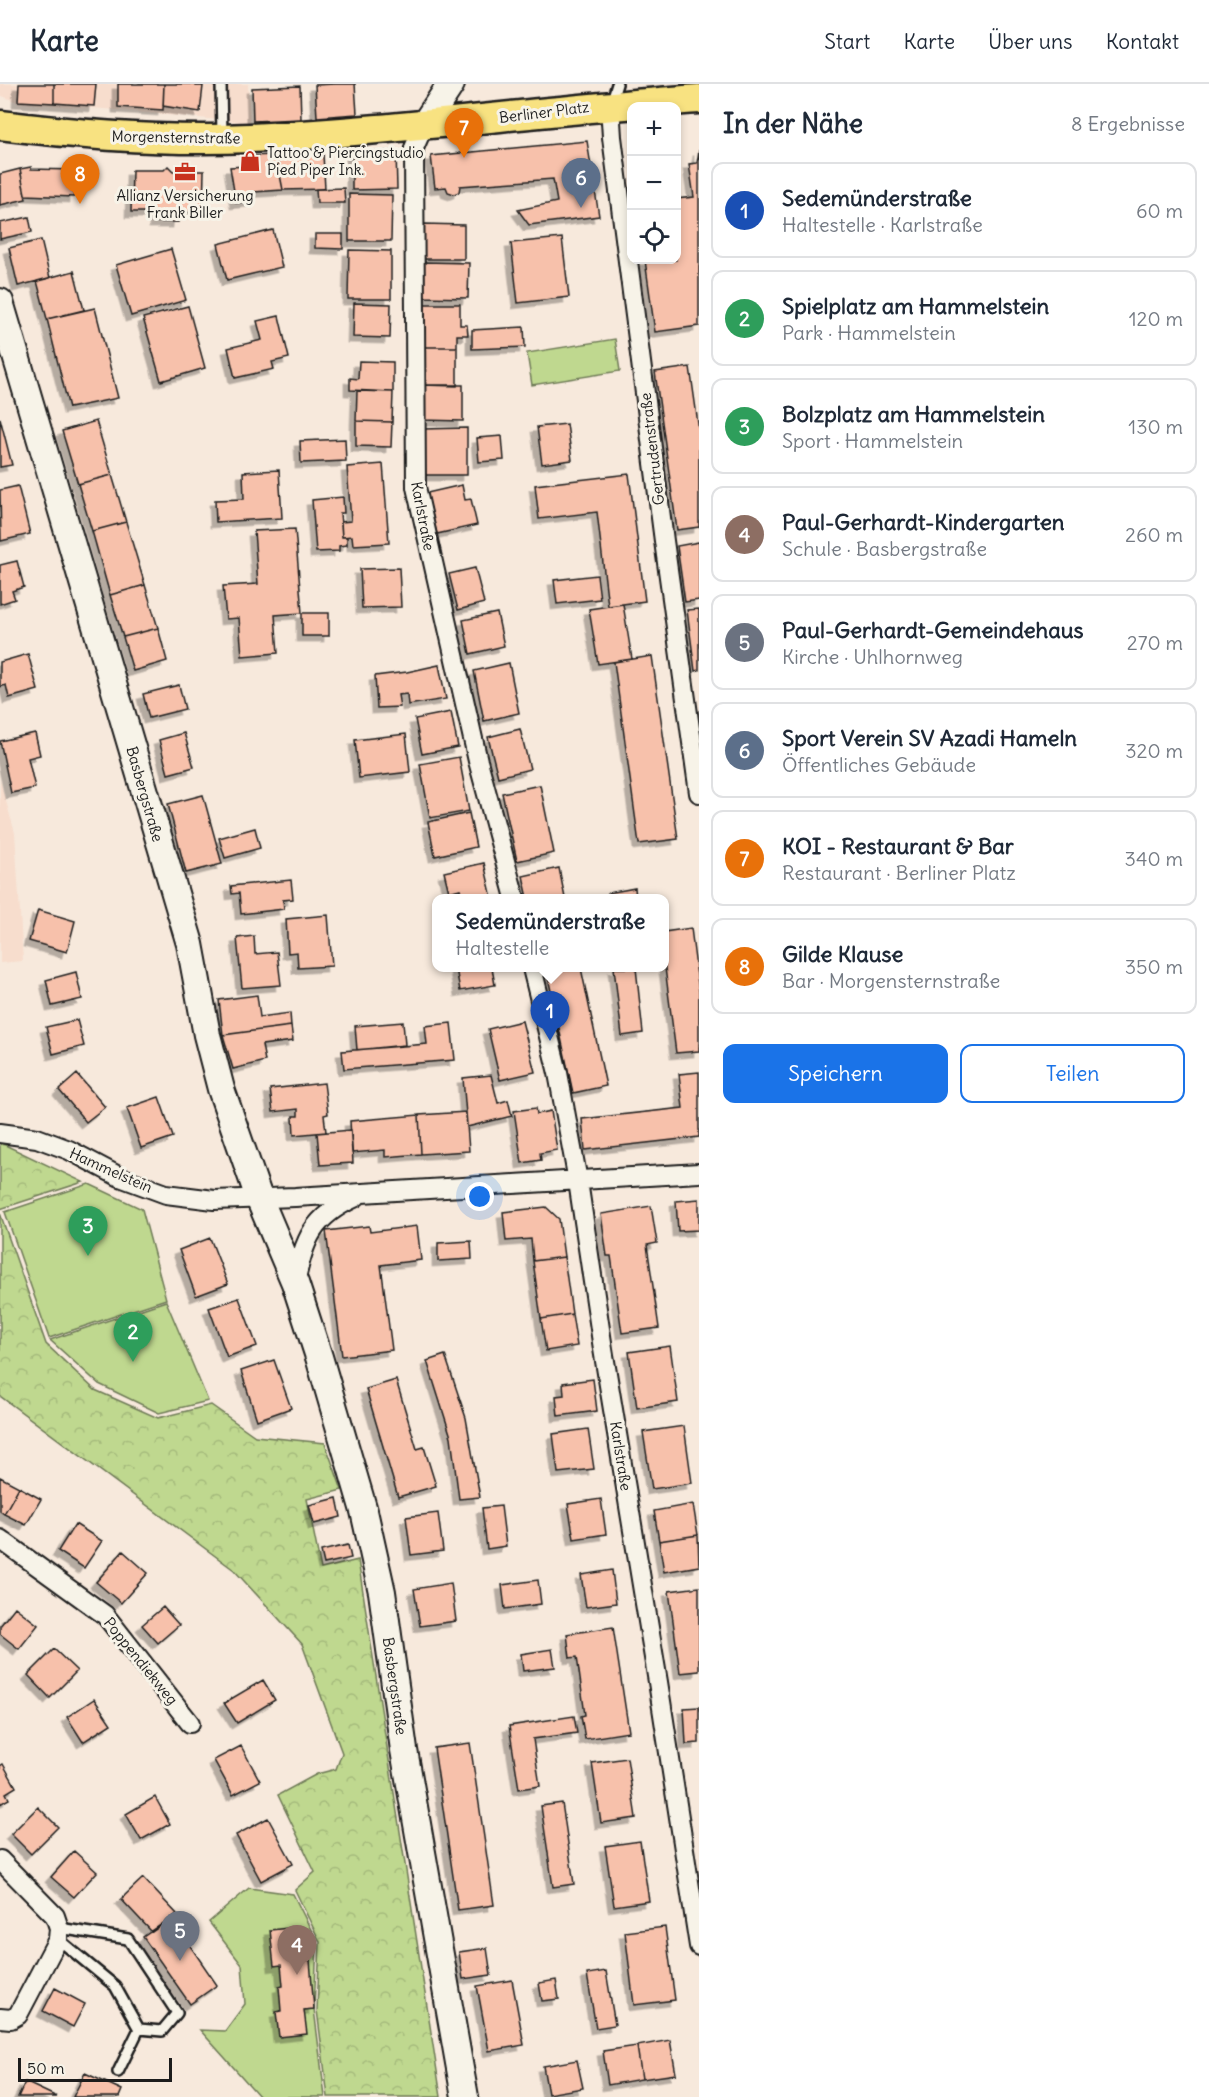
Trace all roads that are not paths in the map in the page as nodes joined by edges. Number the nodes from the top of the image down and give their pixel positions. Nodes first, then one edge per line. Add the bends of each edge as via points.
1 (221, 84) edge
2 (452, 84) edge
3 (614, 94) edge
4 (699, 99) edge
5 (0, 125) edge
6 (424, 125) junction
7 (222, 139) junction
8 (0, 302) edge
9 (699, 793) edge
10 (513, 894) edge
11 (533, 972) edge
12 (0, 1133) edge
13 (699, 1173) edge
14 (578, 1181) junction
15 (366, 1192) junction
16 (259, 1198) junction
17 (295, 1283) junction
18 (0, 1539) edge
19 (190, 1723) dead end
20 (0, 1860) edge
21 (59, 1933) junction
22 (699, 1946) edge
23 (0, 2018) edge
24 (139, 2029) junction
25 (118, 2072) dead end
26 (465, 2097) edge

1 - 7 lane
2 - 6 main road
3 - 4 main road, Berliner Platz
3 - 6 main road, Berliner Platz
3 - 9 street, Gertrudenstraße via 612,136
5 - 7 main road, Morgensternstraße via 95,136
6 - 7 main road, Morgensternstraße
6 - 10 street, Karlstraße via 414,148 416,487 478,761
8 - 16 main road, Basbergstraße via 190,944 221,1089
11 - 14 street, Karlstraße via 558,1073
12 - 16 street, Hammelstein via 37,1138 166,1194 214,1200
13 - 14 street, Hammelstein
14 - 15 street, Hammelstein
14 - 22 street, Karlstraße
15 - 16 street, Hammelstein
15 - 17 street via 336,1206 316,1224 302,1253
16 - 17 main road, Basbergstraße
17 - 26 main road, Basbergstraße via 355,1477 382,1592 404,1750
18 - 19 street, Poppendiekweg via 105,1615
20 - 21 street via 55,1916
21 - 23 street via 18,2015
21 - 24 lane via 115,1986
21 - 24 lane via 128,1939 177,2013 162,2031
24 - 25 lane

